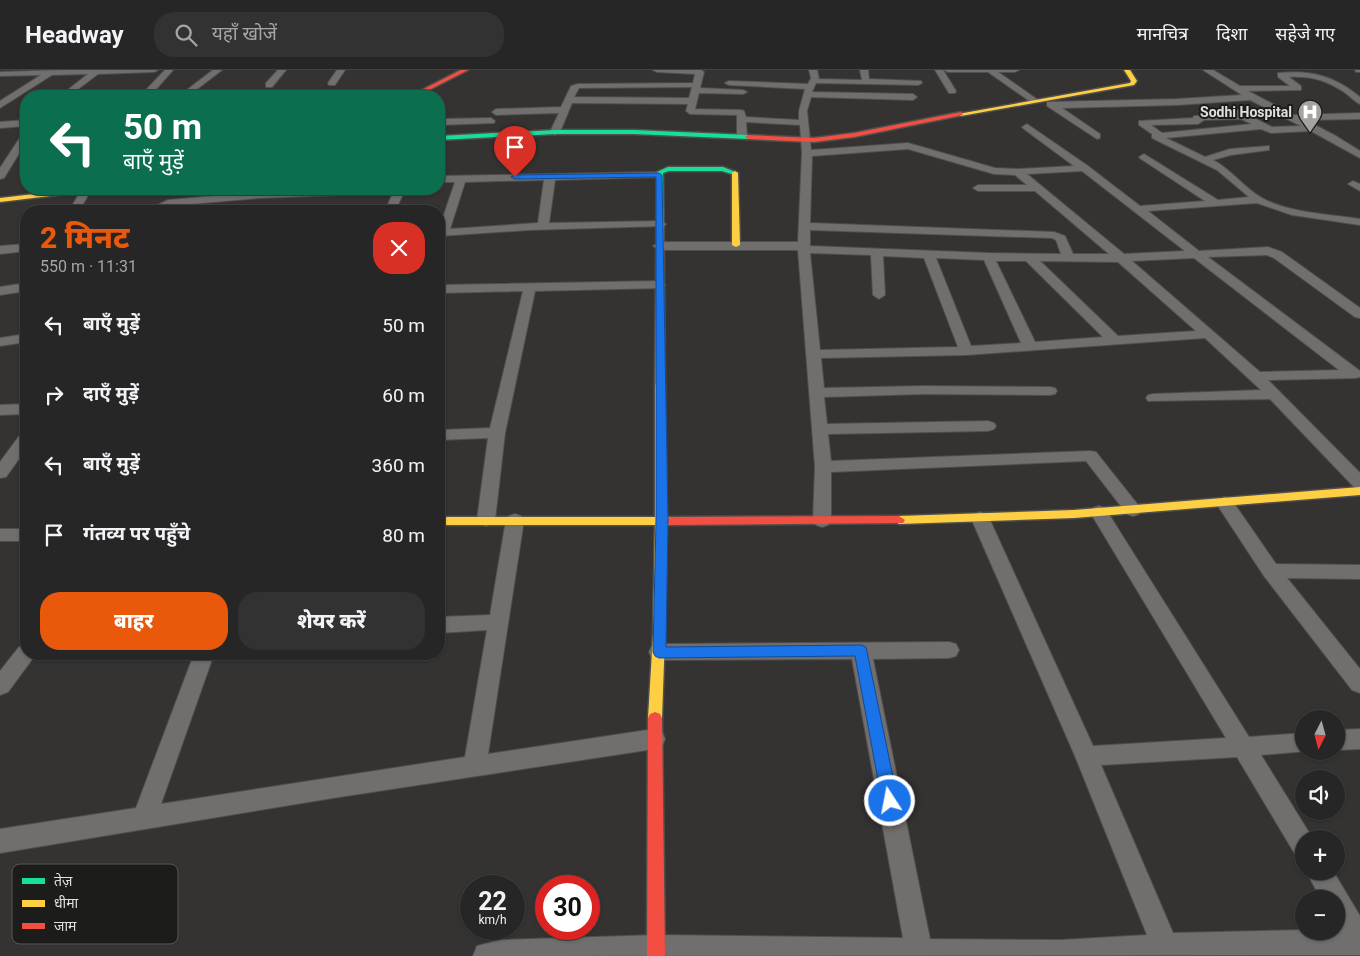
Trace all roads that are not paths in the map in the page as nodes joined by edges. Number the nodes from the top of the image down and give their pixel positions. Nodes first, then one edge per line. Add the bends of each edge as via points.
1 (154, 70) edge
2 (169, 70) edge
3 (218, 70) edge
4 (282, 70) edge
5 (341, 70) edge
6 (465, 70) edge
7 (657, 70) edge
8 (813, 70) edge
9 (864, 70) edge
10 (939, 70) edge
11 (948, 70) edge
12 (1015, 70) edge
13 (1126, 70) edge
14 (1207, 70) edge
15 (97, 71) edge
16 (986, 71) edge
17 (51, 72) edge
18 (1301, 72) edge
19 (8, 73) edge
20 (0, 80) edge
21 (866, 81) junction
22 (332, 83) dead end
23 (729, 83) dead end
24 (918, 83) dead end
25 (269, 85) dead end
26 (811, 87) junction
27 (695, 88) junction
28 (1238, 89) junction
29 (23, 90) edge
30 (72, 90) edge
31 (151, 90) edge
32 (191, 90) edge
33 (425, 90) edge
34 (952, 91) dead end
35 (20, 92) edge
36 (766, 93) dead end
37 (1251, 97) junction
38 (913, 98) dead end
39 (1038, 99) junction
40 (569, 100) junction
41 (692, 101) junction
42 (1360, 101) edge
43 (0, 105) edge
44 (741, 106) junction
45 (1053, 106) junction
46 (564, 110) junction
47 (1279, 111) junction
48 (496, 112) dead end
49 (1240, 116) junction
50 (1360, 116) edge
51 (1293, 118) junction
52 (492, 121) dead end
53 (445, 122) edge
54 (20, 123) edge
55 (803, 123) junction
56 (0, 125) edge
57 (1262, 126) junction
58 (1027, 127) dead end
59 (1311, 128) junction
60 (555, 132) junction
61 (1159, 135) junction
62 (742, 136) junction
63 (1097, 136) dead end
64 (445, 138) edge
65 (20, 143) edge
66 (806, 147) junction
67 (1266, 148) dead end
68 (1360, 155) edge
69 (1144, 157) dead end
70 (1204, 160) junction
71 (20, 161) edge
72 (5, 162) edge
73 (1084, 168) junction
74 (1018, 172) junction
75 (659, 175) junction
76 (0, 176) edge
77 (550, 177) junction
78 (445, 178) edge
79 (461, 178) junction
80 (978, 188) dead end
81 (1036, 188) junction
82 (40, 195) edge
83 (314, 195) edge
84 (0, 200) edge
85 (1258, 200) junction
86 (1216, 203) junction
87 (164, 205) edge
88 (1137, 209) junction
89 (445, 222) edge
90 (1360, 222) edge
91 (660, 224) junction
92 (543, 226) junction
93 (806, 226) junction
94 (445, 233) edge
95 (736, 245) junction
96 (659, 246) junction
97 (804, 247) junction
98 (20, 248) edge
99 (0, 250) edge
100 (877, 253) junction
101 (929, 254) junction
102 (1196, 254) junction
103 (988, 257) junction
104 (1029, 257) junction
105 (1068, 257) junction
106 (1121, 258) junction
107 (658, 285) junction
108 (530, 287) junction
109 (20, 288) edge
110 (445, 289) edge
111 (0, 291) edge
112 (879, 295) dead end
113 (1360, 314) edge
114 (1210, 334) junction
115 (20, 339) edge
116 (1114, 340) junction
117 (0, 342) edge
118 (1030, 347) junction
119 (966, 351) junction
120 (813, 354) junction
121 (1357, 374) edge
122 (1256, 376) junction
123 (1050, 391) dead end
124 (816, 392) junction
125 (1274, 394) junction
126 (1153, 398) dead end
127 (20, 409) edge
128 (0, 410) edge
129 (988, 426) dead end
130 (819, 429) junction
131 (497, 433) junction
132 (445, 435) edge
133 (20, 446) edge
134 (3, 467) edge
135 (823, 467) junction
136 (1358, 491) edge
137 (1225, 503) junction
138 (1133, 510) junction
139 (1099, 512) junction
140 (980, 518) junction
141 (486, 520) junction
142 (515, 520) junction
143 (662, 520) junction
144 (445, 521) edge
145 (822, 521) junction
146 (0, 535) edge
147 (20, 535) edge
148 (1271, 571) junction
149 (1360, 572) edge
150 (498, 622) junction
151 (445, 625) edge
152 (861, 650) junction
153 (949, 650) dead end
154 (659, 652) junction
155 (20, 660) edge
156 (202, 660) edge
157 (1360, 684) edge
158 (0, 686) edge
159 (654, 739) junction
160 (1360, 739) edge
161 (1345, 740) edge
162 (1295, 744) edge
163 (1244, 747) junction
164 (1086, 756) junction
165 (475, 766) junction
166 (144, 818) junction
167 (1295, 831) edge
168 (0, 841) edge
169 (1345, 915) edge
170 (1360, 941) edge
171 (1167, 951) edge
172 (656, 952) edge
173 (920, 954) edge
174 (487, 956) edge

1 - 15 street
2 - 31 street
3 - 32 street
4 - 25 street
5 - 22 street
6 - 33 street
7 - 27 street via 700,72
8 - 26 street
9 - 21 street
10 - 34 street
11 - 16 street
12 - 16 street
13 - 39 street via 1134,81 1132,84
14 - 28 street
15 - 17 street
15 - 30 street
16 - 39 street
17 - 19 street
17 - 29 street
18 - 28 street via 1281,75 1298,88
18 - 42 street via 1320,76
19 - 20 street
21 - 24 street
21 - 26 street
23 - 26 street
26 - 38 street
26 - 55 street via 803,111
27 - 40 street via 580,85 574,88
27 - 41 street
27 - 44 street
28 - 37 street
35 - 43 street
36 - 44 street
37 - 45 street
37 - 47 street
39 - 45 street
39 - 66 street
40 - 41 street
40 - 46 street
41 - 44 street via 690,111
44 - 55 street
44 - 62 street
45 - 63 street
46 - 48 street
46 - 60 street
47 - 49 street via 1237,113
47 - 51 street
49 - 57 street
49 - 61 street via 1142,123
50 - 51 street
51 - 59 street
52 - 53 street
54 - 56 street
55 - 66 street
57 - 59 street via 1274,130
57 - 61 street
58 - 73 street
59 - 68 street
60 - 62 street
60 - 64 street
61 - 70 street via 1154,136
62 - 66 street
65 - 72 street
66 - 74 street via 905,146 994,171
66 - 93 street
67 - 70 street via 1230,152
69 - 86 street
70 - 85 street via 1221,168
71 - 72 street
72 - 76 street
73 - 74 street
73 - 88 street
74 - 81 street
75 - 77 street
75 - 91 street
75 - 95 street via 668,169 723,169 735,173
77 - 79 street
77 - 92 street
78 - 79 street
79 - 89 street
80 - 81 street
81 - 106 street
82 - 84 street
83 - 87 street
85 - 86 street
85 - 90 street via 1292,212
86 - 88 street
88 - 102 street
91 - 92 street
91 - 96 street
92 - 94 street
93 - 97 street
93 - 105 street via 1054,235 1061,238
95 - 96 street
95 - 97 street
96 - 107 street
97 - 100 street
97 - 120 street
98 - 99 street
100 - 101 street
100 - 112 street
101 - 103 street
101 - 119 street
102 - 106 street
102 - 113 street via 1273,252
102 - 121 street
103 - 104 street
103 - 118 street
104 - 105 street
104 - 116 street
105 - 106 street
106 - 114 street
107 - 108 street
107 - 143 street
108 - 110 street
108 - 131 street
109 - 111 street
114 - 116 street
114 - 122 street
115 - 117 street
116 - 118 street
118 - 119 street
119 - 120 street
120 - 124 street
121 - 122 street
122 - 125 street
123 - 124 street
124 - 130 street
125 - 126 street
125 - 136 street
127 - 128 street
129 - 130 street
130 - 135 street
131 - 132 street
131 - 141 street
133 - 134 street
135 - 138 street via 1090,456
135 - 145 street
136 - 137 street
137 - 138 street
137 - 148 street
138 - 139 street
139 - 140 street
139 - 163 street
140 - 145 street
140 - 164 street
141 - 142 street
141 - 144 street
142 - 143 street
142 - 150 street
143 - 145 street
143 - 154 street
146 - 147 street
148 - 149 street
148 - 157 street
150 - 151 street
150 - 165 street
152 - 153 street
152 - 154 street
152 - 173 street
154 - 159 street
155 - 158 street
156 - 166 street
159 - 165 street
159 - 172 street
160 - 161 street
162 - 163 street
163 - 164 street
163 - 167 street
164 - 171 street
165 - 166 street
166 - 168 street
169 - 170 street
170 - 171 street
171 - 173 street
172 - 173 street
172 - 174 street

